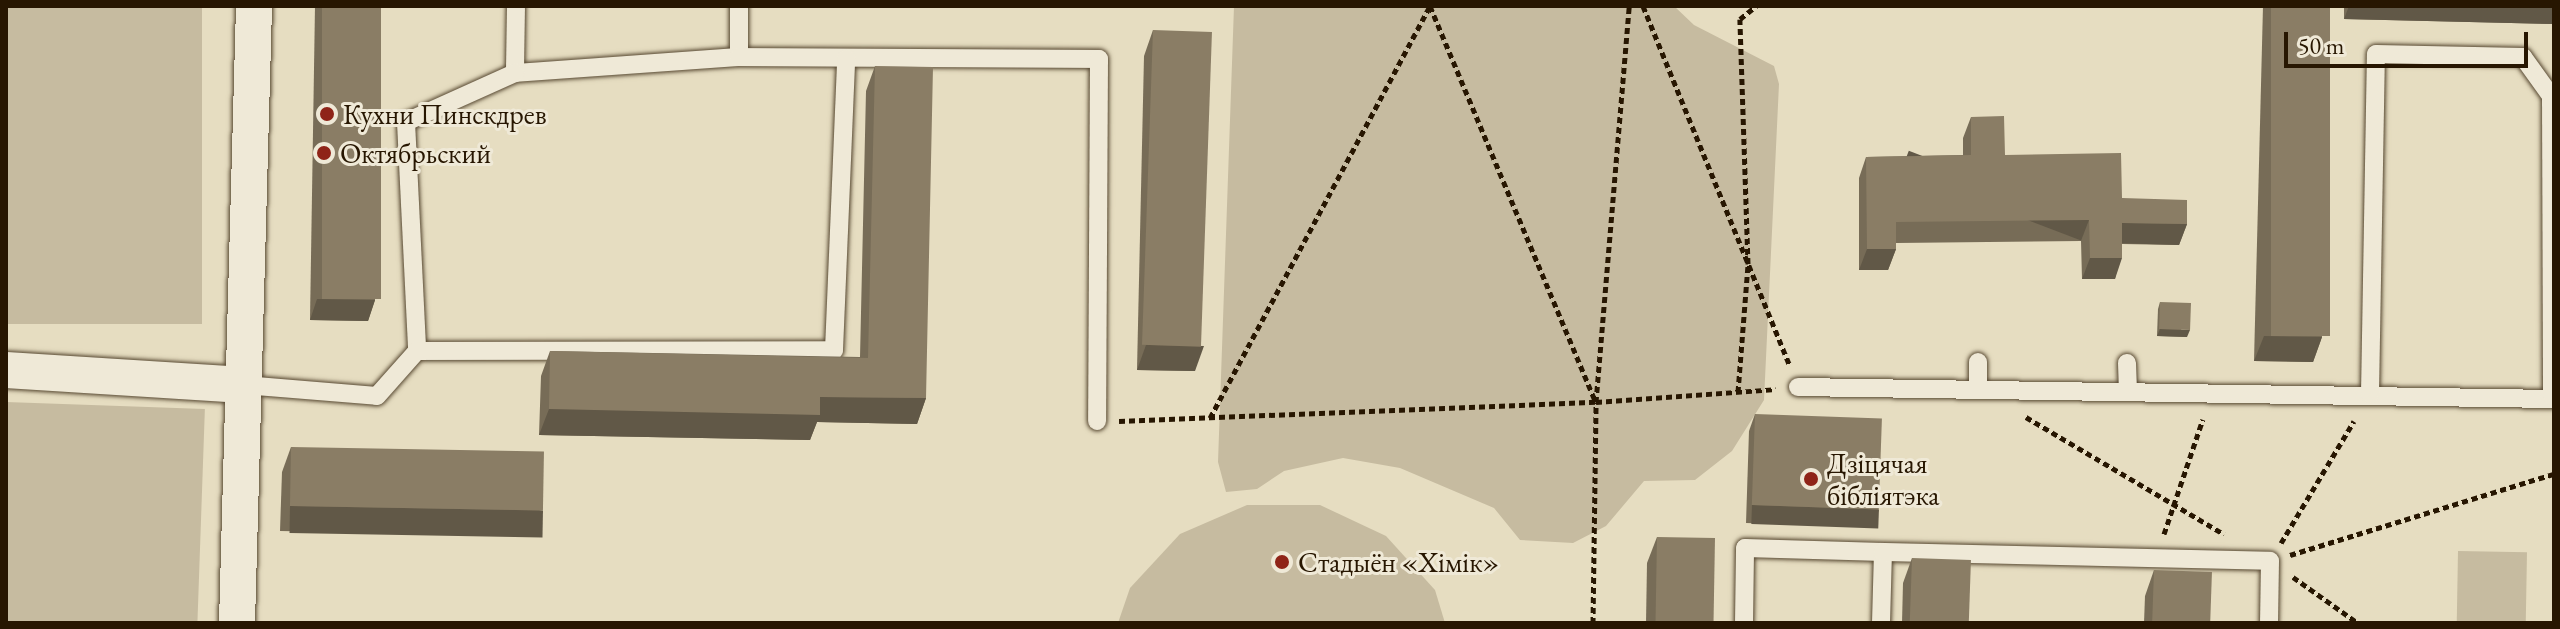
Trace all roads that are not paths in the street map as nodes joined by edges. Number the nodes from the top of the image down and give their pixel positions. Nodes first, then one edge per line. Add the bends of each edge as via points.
1 (254, 6) edge
2 (516, 6) edge
3 (739, 6) edge
4 (739, 57) junction
5 (846, 58) junction
6 (515, 73) junction
7 (417, 351) junction
8 (1978, 362) dead end
9 (2127, 363) dead end
10 (6, 370) edge
11 (244, 385) junction
12 (1798, 387) road end
13 (1978, 389) junction
14 (2128, 391) junction
15 (2370, 394) junction
16 (2553, 397) edge
17 (1097, 421) road end
18 (1883, 552) junction
19 (237, 623) edge
20 (1744, 623) edge
21 (1881, 623) edge
22 (2269, 623) edge

1 - 11 street
2 - 6 lane
3 - 4 lane
4 - 5 lane
4 - 6 lane
5 - 7 lane via 834,350
5 - 17 lane via 1099,59
6 - 7 lane via 406,122
7 - 11 lane via 377,396
8 - 13 lane
9 - 14 lane
10 - 11 street
11 - 19 street
12 - 13 lane
13 - 14 lane
14 - 15 lane
15 - 16 lane
15 - 16 lane via 2376,54 2523,57 2551,96
18 - 20 lane via 1745,548
18 - 21 lane
18 - 22 lane via 2270,561

